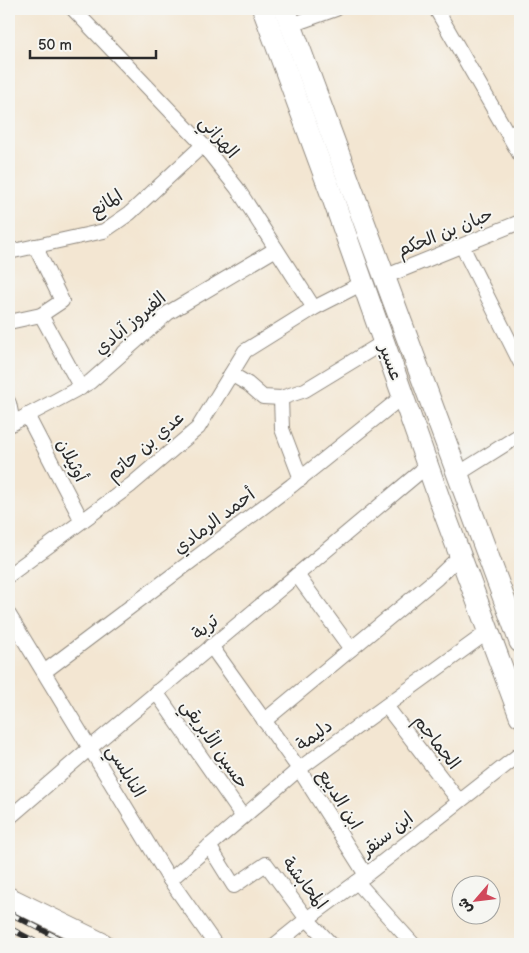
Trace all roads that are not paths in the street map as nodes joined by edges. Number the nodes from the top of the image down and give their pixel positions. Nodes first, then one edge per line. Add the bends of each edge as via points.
1 (72, 9) edge
2 (263, 9) edge
3 (336, 9) edge
4 (436, 9) edge
5 (288, 17) edge
6 (520, 127) edge
7 (509, 136) junction
8 (203, 145) junction
9 (520, 155) edge
10 (520, 222) edge
11 (35, 246) junction
12 (462, 246) junction
13 (276, 249) junction
14 (9, 252) edge
15 (384, 276) junction
16 (363, 283) junction
17 (314, 308) junction
18 (41, 314) junction
19 (9, 319) edge
20 (384, 342) junction
21 (520, 362) edge
22 (231, 374) junction
23 (80, 388) junction
24 (403, 396) junction
25 (282, 398) junction
26 (9, 403) edge
27 (28, 415) junction
28 (11, 424) edge
29 (520, 435) edge
30 (428, 466) junction
31 (458, 474) junction
32 (301, 478) junction
33 (82, 521) junction
34 (461, 555) junction
35 (297, 574) junction
36 (9, 576) edge
37 (9, 615) edge
38 (518, 629) edge
39 (489, 631) junction
40 (211, 646) junction
41 (351, 649) junction
42 (44, 672) junction
43 (156, 692) junction
44 (386, 706) junction
45 (520, 716) edge
46 (264, 721) junction
47 (90, 748) junction
48 (520, 754) edge
49 (299, 769) junction
50 (459, 802) junction
51 (243, 817) junction
52 (9, 818) edge
53 (209, 846) junction
54 (361, 878) junction
55 (170, 880) junction
56 (9, 898) edge
57 (307, 919) junction
58 (406, 942) edge
59 (103, 944) edge
60 (215, 944) edge
61 (276, 944) edge
62 (331, 944) edge

1 - 8 street, الهزاني
2 - 16 main road, عسير
3 - 5 street
4 - 7 street
5 - 15 main road, عسير
6 - 7 street
7 - 9 street
8 - 11 street, المانع via 130,213 104,231
8 - 13 street, الهزاني via 237,188
10 - 12 street, حبان بن الحكم
11 - 14 street, المانع
11 - 18 street via 62,301
12 - 15 street, حبان بن الحكم
12 - 21 street
13 - 17 street, الهزاني
13 - 23 street, الفيروز آبادي via 168,313
15 - 31 main road, عسير
16 - 17 street, عدي بن حاتم
16 - 20 main road, عسير
17 - 22 street, عدي بن حاتم via 246,351
18 - 19 street
18 - 23 street
20 - 24 main road, عسير
20 - 25 street via 305,390
22 - 25 street via 263,397
22 - 33 street, عدي بن حاتم via 198,428 131,485
23 - 27 street, الفيروز آبادي
24 - 30 main road, عسير
24 - 32 street, أحمد الرمادي
25 - 32 street via 282,429
26 - 28 street
27 - 28 street, الفيروز آبادي
27 - 33 street, أوثيلان
29 - 31 street
30 - 34 main road, عسير
30 - 35 street, تربة
31 - 38 main road, عسير
32 - 42 street, أحمد الرمادي
33 - 36 street, عدي بن حاتم
34 - 39 main road, عسير
34 - 41 street
35 - 40 street, تربة
35 - 41 street
37 - 42 street, النابلسي
39 - 44 street, دليمة
39 - 45 main road, عسير
40 - 43 street, تربة
40 - 46 street, ابن الديبع
41 - 46 street
42 - 47 street, النابلسي
43 - 47 street, تربة
43 - 51 street, حسين الأبريقي
44 - 49 street, دليمة
44 - 50 street, الجماجم
46 - 49 street, ابن الديبع
47 - 52 street, تربة
47 - 55 street, النابلسي
48 - 50 street, ابن سنقر
49 - 51 street, دليمة
49 - 54 street, ابن الديبع
50 - 54 street, ابن سنقر
51 - 53 street, دليمة
53 - 55 street, دليمة
53 - 57 street, المحابشة via 234,886 266,864
54 - 57 street, ابن سنقر
54 - 58 street, ابن الديبع
55 - 60 street, النابلسي
56 - 59 main road
57 - 61 street, ابن سنقر
57 - 62 street, المحابشة

